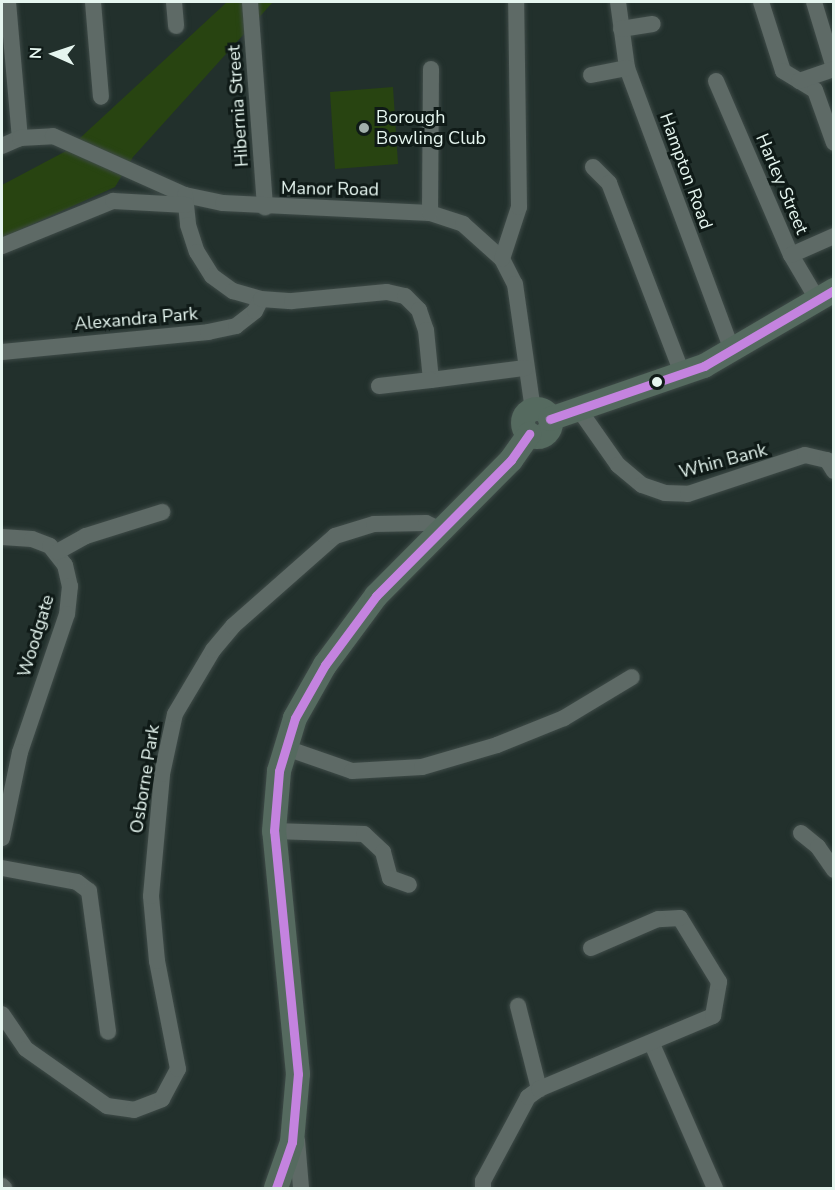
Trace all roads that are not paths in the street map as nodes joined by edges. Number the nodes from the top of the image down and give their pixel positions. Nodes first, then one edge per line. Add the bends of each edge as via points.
1 (8, 2) edge
2 (93, 2) edge
3 (174, 2) edge
4 (250, 2) edge
5 (516, 2) edge
6 (618, 2) edge
7 (761, 2) edge
8 (814, 2) edge
9 (653, 24) dead end
10 (176, 26) dead end
11 (621, 28) junction
12 (627, 68) junction
13 (834, 68) edge
14 (431, 69) dead end
15 (591, 75) dead end
16 (716, 81) dead end
17 (799, 81) junction
18 (101, 97) dead end
19 (20, 138) junction
20 (834, 142) edge
21 (2, 146) edge
22 (593, 167) dead end
23 (186, 200) junction
24 (265, 207) junction
25 (430, 213) junction
26 (834, 236) edge
27 (2, 246) edge
28 (791, 255) junction
29 (502, 259) junction
30 (825, 295) edge
31 (261, 299) junction
32 (732, 351) junction
33 (2, 352) edge
34 (525, 368) junction
35 (682, 373) junction
36 (431, 380) junction
37 (379, 386) dead end
38 (580, 411) junction
39 (542, 414) junction
40 (834, 471) edge
41 (162, 512) dead end
42 (441, 530) junction
43 (2, 537) edge
44 (57, 552) junction
45 (632, 677) dead end
46 (286, 748) junction
47 (274, 831) junction
48 (801, 833) dead end
49 (2, 838) edge
50 (2, 868) edge
51 (834, 870) edge
52 (409, 885) dead end
53 (591, 948) dead end
54 (518, 1006) dead end
55 (2, 1014) edge
56 (108, 1032) dead end
57 (652, 1044) junction
58 (539, 1089) junction
59 (296, 1118) junction
60 (276, 1188) edge
61 (301, 1188) edge
62 (483, 1188) edge
63 (715, 1188) edge

1 - 19 street
2 - 18 street
3 - 10 street
4 - 24 street, Hibernia Street
5 - 29 street via 519,207
6 - 11 street, Hampton Road
7 - 17 street via 783,72
8 - 13 street
9 - 11 street
11 - 12 street, Hampton Road
12 - 15 street
12 - 32 street, Hampton Road
13 - 17 street
14 - 25 street
16 - 28 street, Harley Street
17 - 20 street via 815,90
19 - 21 street, Manor Road
19 - 23 street, Manor Road via 53,136 68,141
22 - 35 street via 609,183
23 - 24 street, Manor Road
23 - 27 street via 113,201
23 - 31 street via 197,252 212,276 232,291
24 - 25 street, Manor Road
25 - 29 street, Manor Road via 463,224
26 - 28 street
28 - 30 street, Harley Street
29 - 34 street, Manor Road via 515,284
30 - 32 highway
31 - 33 street, Alexandra Park via 255,311 236,326 208,332
31 - 36 street via 291,301 387,292 405,296 419,310 426,330
32 - 35 highway
34 - 36 street
34 - 39 street, Manor Road
35 - 38 highway
36 - 37 street
38 - 39 highway
38 - 40 street, Whin Bank via 618,465 642,485 665,493 688,494 805,455 826,460
39 - 42 highway via 524,421 529,435 511,460
41 - 44 street via 86,536
42 - 46 highway via 409,560 347,632 306,694
42 - 55 street, Osborne Park via 426,523 374,524 335,536 233,626 213,650 175,714 162,774 151,896 157,961 177,1059 177,1077 170,1089 144,1108 125,1110 107,1106 26,1049
43 - 44 street via 32,539
44 - 49 street, Woodgate via 69,579 67,614 20,752
45 - 46 street via 564,718 497,745 422,767 352,771
46 - 47 highway via 276,792
47 - 52 street via 364,834 383,852 390,878
47 - 59 highway via 292,995 298,1074
48 - 51 street via 818,847
50 - 56 street via 77,882 88,891
53 - 57 street via 658,919 680,918 719,982 718,999 713,1016
54 - 58 street
57 - 58 street
57 - 63 street
58 - 62 street via 528,1097 483,1181
59 - 60 highway
59 - 61 street

